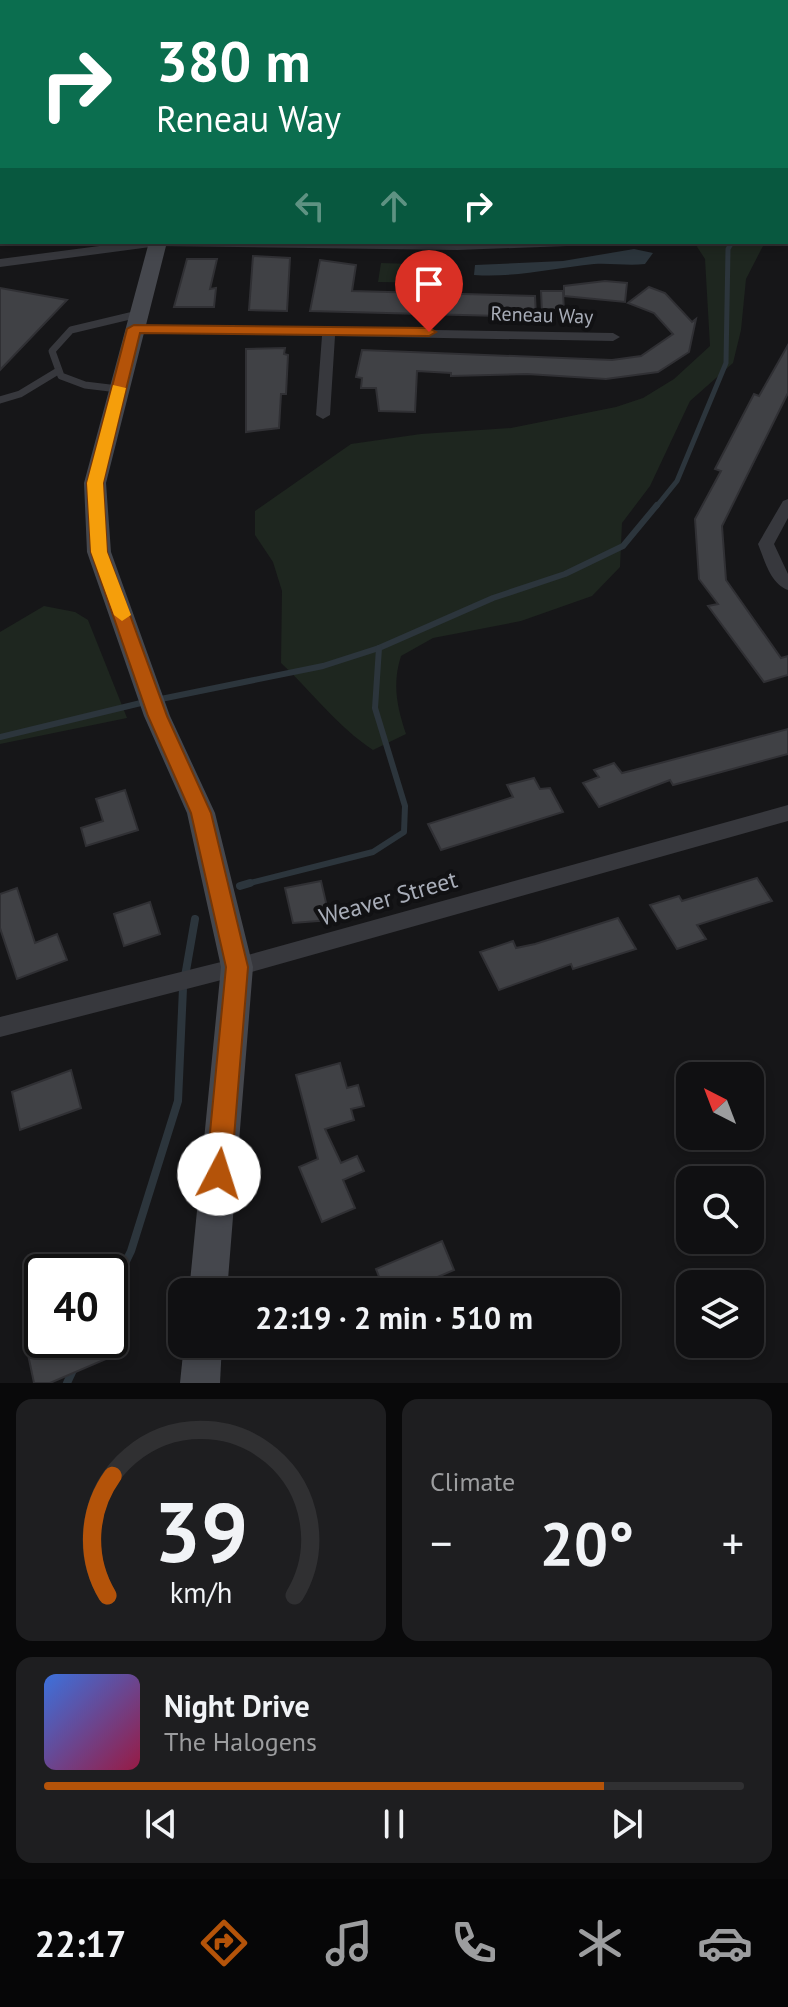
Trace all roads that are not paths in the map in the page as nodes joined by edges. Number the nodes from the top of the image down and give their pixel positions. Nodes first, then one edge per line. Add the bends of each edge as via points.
1 (21, 244) edge
2 (142, 244) edge
3 (157, 244) edge
4 (308, 244) edge
5 (512, 244) edge
6 (25, 259) junction
7 (0, 263) edge
8 (136, 321) junction
9 (329, 332) junction
10 (613, 337) dead end
11 (58, 371) junction
12 (118, 389) junction
13 (0, 400) edge
14 (323, 415) dead end
15 (788, 504) edge
16 (785, 576) edge
17 (788, 813) edge
18 (237, 967) junction
19 (0, 1027) edge
20 (209, 1278) edge
21 (202, 1358) edge
22 (200, 1383) edge

1 - 6 street
2 - 6 street
3 - 8 street
4 - 5 street
6 - 7 street
8 - 9 street, Reneau Way
8 - 11 lane via 71,330 52,351
8 - 12 street
9 - 10 street, Reneau Way
9 - 14 street
11 - 12 lane via 85,385
11 - 13 lane
12 - 18 street via 95,483 99,552 157,716 201,813
15 - 16 street via 766,544
17 - 18 street, Weaver Street
18 - 19 street, Weaver Street
18 - 20 street
21 - 22 street

